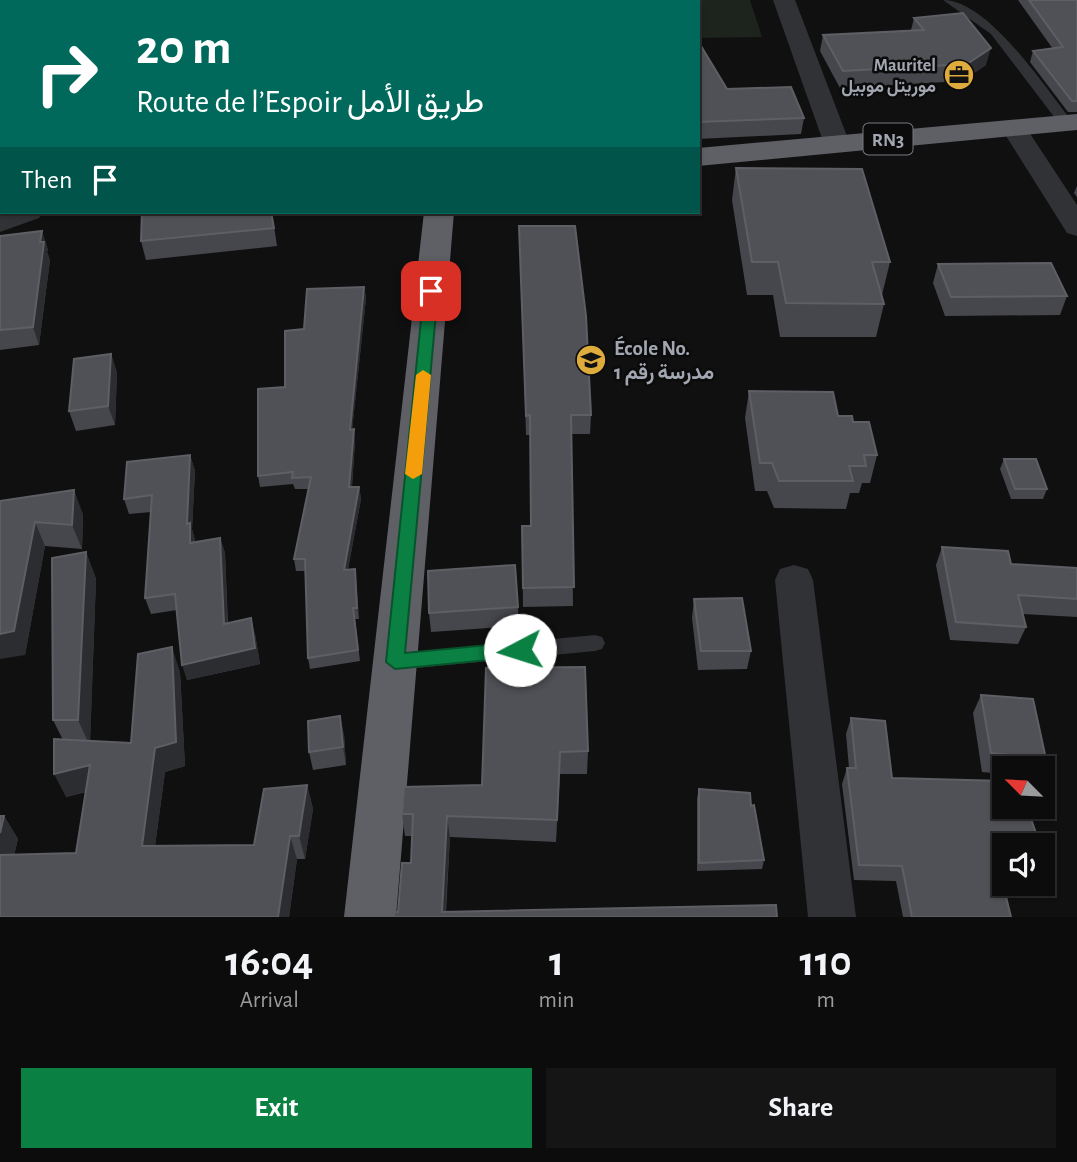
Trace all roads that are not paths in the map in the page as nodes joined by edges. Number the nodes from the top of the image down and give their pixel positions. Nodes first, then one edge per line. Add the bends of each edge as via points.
1 (784, 0) edge
2 (949, 0) edge
3 (1071, 123) edge
4 (1014, 128) junction
5 (837, 144) junction
6 (700, 157) edge
7 (24, 214) edge
8 (439, 214) edge
9 (0, 223) edge
10 (1077, 228) edge
11 (794, 580) dead end
12 (595, 643) dead end
13 (395, 662) junction
14 (370, 917) edge
15 (832, 917) edge

1 - 5 street
2 - 3 lane via 995,32
3 - 4 highway, RN3
4 - 5 highway, RN3
4 - 10 street
5 - 6 highway, RN3
7 - 9 street
8 - 13 highway
11 - 15 street
12 - 13 lane
13 - 14 highway

